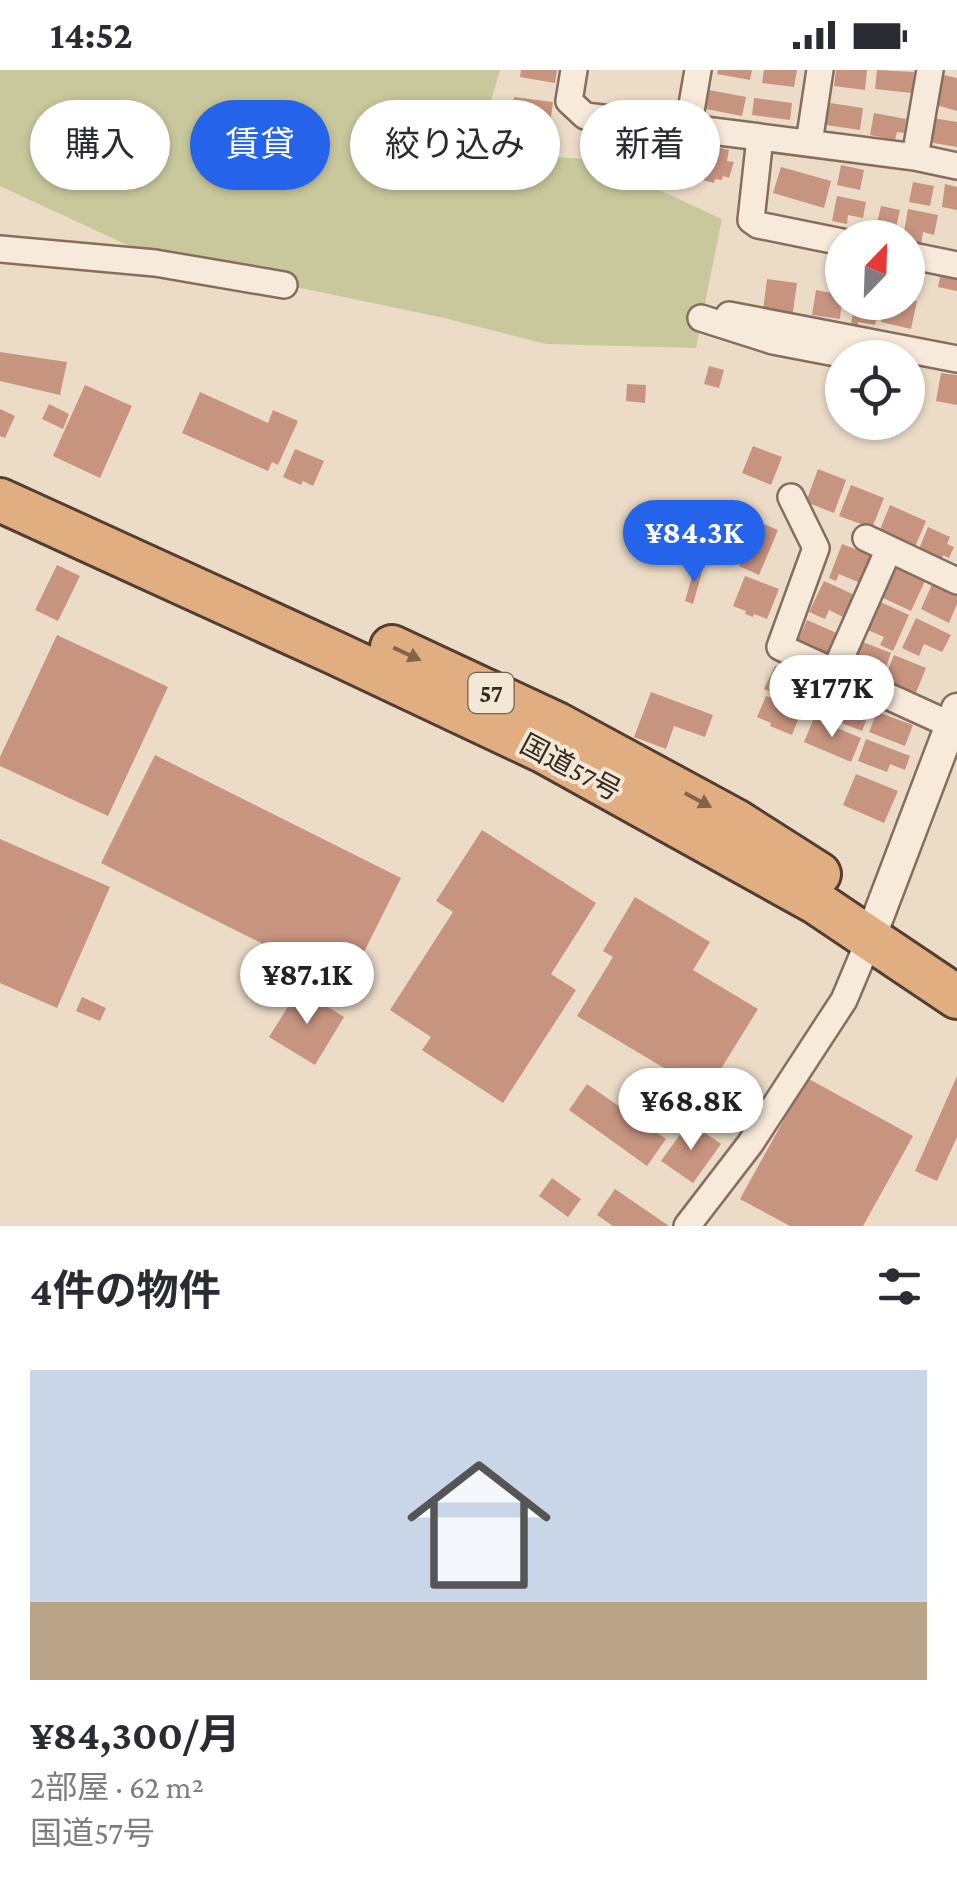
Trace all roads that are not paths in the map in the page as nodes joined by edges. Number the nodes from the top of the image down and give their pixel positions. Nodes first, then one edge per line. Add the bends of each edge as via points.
1 (574, 70) edge
2 (698, 70) edge
3 (820, 70) edge
4 (930, 70) edge
5 (693, 100) edge
6 (580, 111) edge
7 (720, 132) edge
8 (760, 136) junction
9 (809, 143) junction
10 (915, 157) junction
11 (957, 166) edge
12 (825, 239) edge
13 (0, 249) edge
14 (925, 258) edge
15 (957, 265) edge
16 (284, 284) dead end
17 (729, 315) dead end
18 (700, 318) dead end
19 (825, 351) edge
20 (948, 357) edge
21 (0, 469) edge
22 (792, 497) dead end
23 (0, 500) edge
24 (957, 581) edge
25 (834, 673) junction
26 (954, 717) edge
27 (875, 926) junction
28 (957, 964) edge
29 (957, 997) edge
30 (687, 1226) edge

1 - 6 street via 569,101
2 - 5 street
3 - 9 street
4 - 10 street
7 - 8 street
8 - 9 street
8 - 12 street via 751,220
9 - 10 street
10 - 11 street
13 - 16 street via 155,263
14 - 15 street
17 - 20 street
18 - 19 street
21 -> 27 highway, 国道57号 / 57 via 558,724 736,820
22 - 25 street via 816,548 780,648
23 - 27 highway, 国道57号 / 57 via 543,751 817,904
24 - 25 street via 878,544
25 - 26 street
26 - 27 street
27 - 28 highway, 国道57号 / 57
27 - 29 highway, 国道57号 / 57
27 - 30 street via 844,1000

